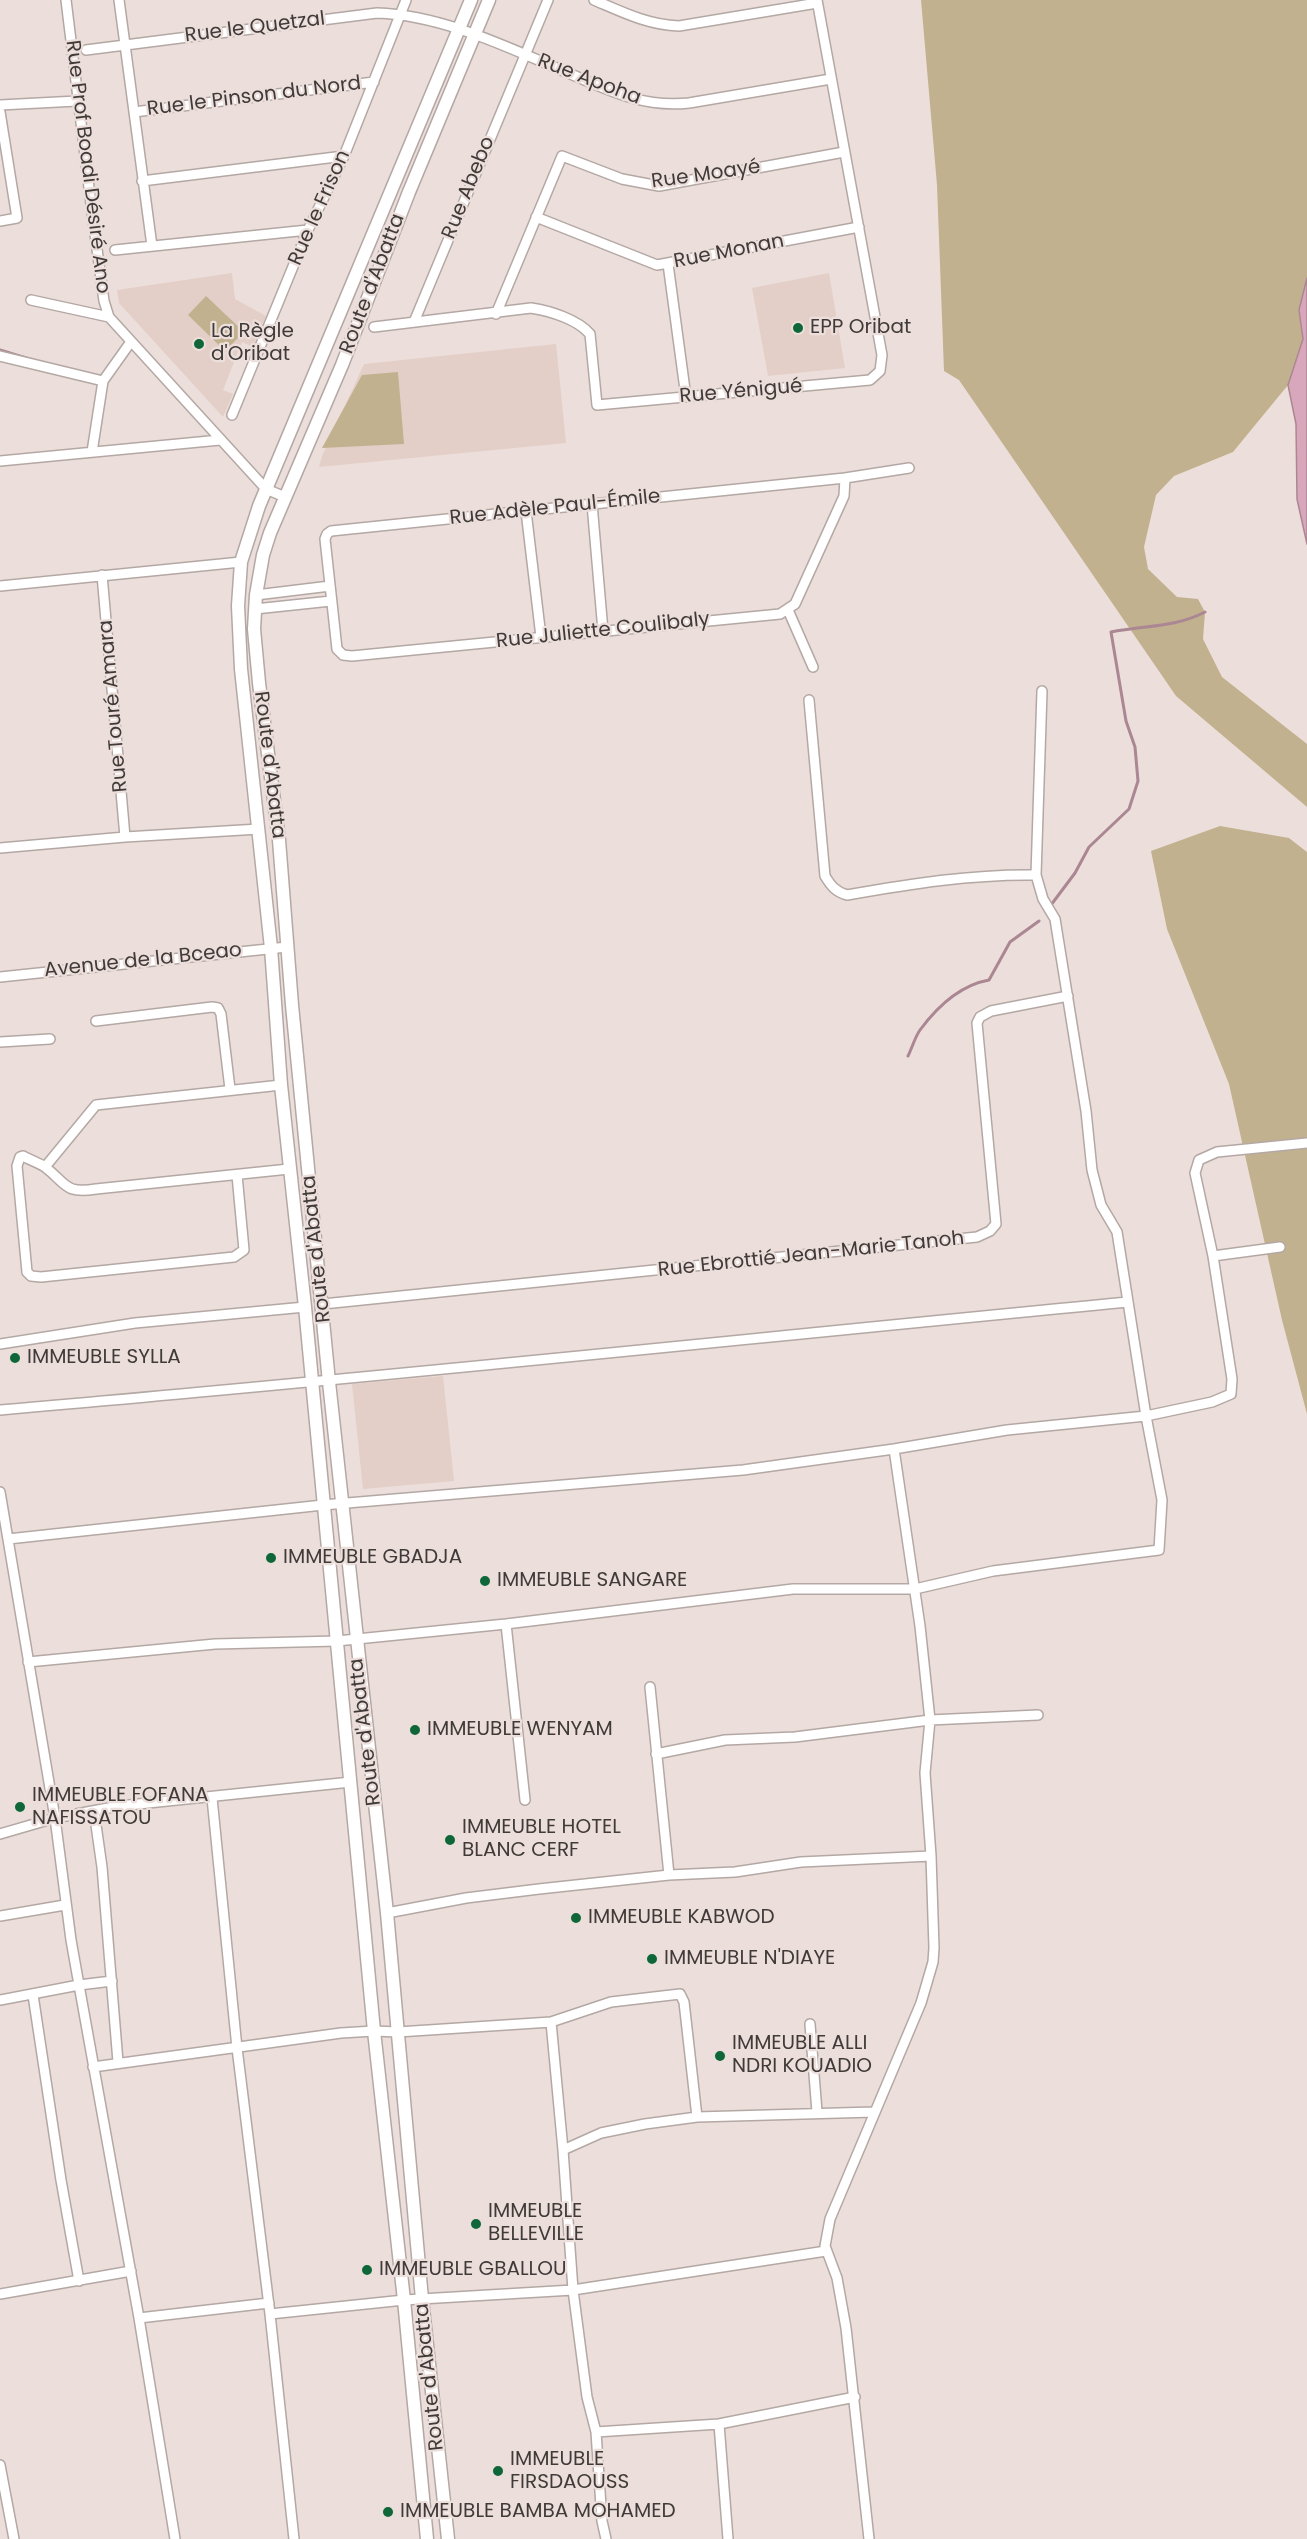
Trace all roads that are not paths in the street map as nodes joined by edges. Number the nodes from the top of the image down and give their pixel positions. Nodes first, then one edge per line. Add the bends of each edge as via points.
1 (66, 0) edge
2 (119, 0) edge
3 (406, 0) edge
4 (471, 0) edge
5 (489, 0) edge
6 (548, 0) edge
7 (594, 0) edge
8 (817, 2) edge
9 (400, 14) junction
10 (459, 30) junction
11 (474, 36) junction
12 (124, 45) junction
13 (86, 50) dead end
14 (524, 54) junction
15 (831, 79) junction
16 (374, 82) junction
17 (78, 101) junction
18 (0, 105) edge
19 (0, 112) edge
20 (134, 112) junction
21 (844, 152) junction
22 (344, 156) junction
23 (142, 181) junction
24 (536, 217) junction
25 (0, 221) edge
26 (859, 227) junction
27 (308, 230) junction
28 (152, 246) junction
29 (115, 250) dead end
30 (668, 264) junction
31 (31, 300) dead end
32 (496, 314) junction
33 (109, 317) junction
34 (414, 322) junction
35 (374, 327) dead end
36 (130, 343) junction
37 (0, 356) edge
38 (103, 381) junction
39 (686, 397) junction
40 (232, 415) dead end
41 (220, 440) junction
42 (92, 452) junction
43 (0, 461) edge
44 (909, 468) dead end
45 (845, 478) junction
46 (266, 489) junction
47 (285, 497) junction
48 (592, 504) junction
49 (526, 511) junction
50 (241, 562) junction
51 (102, 575) junction
52 (0, 586) edge
53 (330, 586) junction
54 (256, 595) junction
55 (332, 601) junction
56 (255, 609) junction
57 (788, 610) junction
58 (603, 631) junction
59 (541, 638) junction
60 (813, 667) dead end
61 (1042, 692) dead end
62 (808, 700) dead end
63 (259, 829) junction
64 (125, 837) junction
65 (0, 848) edge
66 (1036, 875) junction
67 (286, 947) junction
68 (271, 948) junction
69 (0, 977) edge
70 (1068, 996) junction
71 (96, 1020) dead end
72 (50, 1039) dead end
73 (0, 1042) edge
74 (280, 1085) junction
75 (230, 1089) junction
76 (1307, 1143) edge
77 (45, 1167) junction
78 (289, 1169) junction
79 (237, 1175) junction
80 (1280, 1247) dead end
81 (1213, 1256) junction
82 (1128, 1302) junction
83 (323, 1304) junction
84 (304, 1306) junction
85 (0, 1344) edge
86 (329, 1382) junction
87 (311, 1384) junction
88 (0, 1410) edge
89 (1146, 1416) junction
90 (894, 1449) junction
91 (0, 1492) edge
92 (342, 1504) junction
93 (323, 1505) junction
94 (8, 1539) junction
95 (10, 1555) junction
96 (0, 1556) edge
97 (915, 1588) junction
98 (506, 1624) junction
99 (355, 1639) junction
100 (337, 1641) junction
101 (28, 1662) junction
102 (650, 1687) dead end
103 (1038, 1715) dead end
104 (930, 1720) junction
105 (656, 1754) junction
106 (351, 1782) junction
107 (212, 1798) junction
108 (525, 1800) dead end
109 (94, 1810) junction
110 (54, 1818) junction
111 (0, 1834) edge
112 (931, 1856) junction
113 (669, 1875) junction
114 (65, 1905) junction
115 (387, 1913) junction
116 (0, 1916) edge
117 (112, 1981) junction
118 (79, 1985) junction
119 (33, 1995) junction
120 (0, 2000) edge
121 (550, 2022) junction
122 (810, 2024) dead end
123 (374, 2031) junction
124 (398, 2032) junction
125 (237, 2048) junction
126 (118, 2062) junction
127 (93, 2067) junction
128 (817, 2112) junction
129 (874, 2112) junction
130 (697, 2117) junction
131 (563, 2150) junction
132 (826, 2251) junction
133 (130, 2271) junction
134 (79, 2281) junction
135 (573, 2290) junction
136 (0, 2294) edge
137 (422, 2299) junction
138 (404, 2300) junction
139 (269, 2303) junction
140 (270, 2314) junction
141 (139, 2318) junction
142 (855, 2397) junction
143 (719, 2424) junction
144 (596, 2432) junction
145 (0, 2465) edge
146 (14, 2539) edge
147 (175, 2539) edge
148 (294, 2539) edge
149 (427, 2539) edge
150 (448, 2539) edge
151 (606, 2539) edge
152 (728, 2539) edge
153 (869, 2539) edge

1 - 17 street, Rue Prof Boadi Désiré Ano
2 - 12 street
3 - 9 street, Rue le Frison
4 - 10 street, Route d'Abatta
5 - 11 street, Route d'Abatta
6 - 14 street, Rue Abebo
7 - 8 street via 639,19 679,26
8 - 15 street, Rue Yénigué
9 - 10 street, Rue le Quetzal
9 - 12 street, Rue le Quetzal via 377,13
9 - 16 street, Rue le Frison
10 - 11 street, Rue Apoha
10 - 46 street, Route d'Abatta
11 - 14 street, Rue Apoha
11 - 47 street, Route d'Abatta
12 - 13 street, Rue le Quetzal
12 - 20 street
14 - 15 street, Rue Apoha via 617,94 667,106
14 - 34 street, Rue Abebo
15 - 21 street, Rue Yénigué
16 - 20 street, Rue le Pinson du Nord
16 - 22 street, Rue le Frison
17 - 18 street
17 - 33 street, Rue Prof Boadi Désiré Ano
19 - 25 street via 17,218
20 - 23 street
21 - 24 street, Rue Moayé via 659,186 622,179 562,156
21 - 26 street, Rue Yénigué
22 - 23 street
22 - 27 street, Rue le Frison
23 - 28 street
24 - 30 street, Rue Monan via 645,262
24 - 32 street, Rue Moayé
26 - 30 street, Rue Monan
26 - 39 street, Rue Yénigué via 882,355 880,370 870,380
27 - 28 street
27 - 40 street, Rue le Frison
28 - 29 street
30 - 39 street
31 - 33 street
32 - 34 street, Rue Yénigué
32 - 39 street, Rue Yénigué via 531,308 545,310 585,327 590,334 597,405
33 - 36 street, Rue Prof Boadi Désiré Ano
34 - 35 street, Rue Yénigué
36 - 38 street
36 - 41 street, Rue Prof Boadi Désiré Ano
37 - 38 street
38 - 42 street
41 - 42 street
41 - 46 street, Rue Prof Boadi Désiré Ano
42 - 43 street
44 - 45 street, Rue Adèle Paul-Émile
45 - 48 street, Rue Adèle Paul-Émile
45 - 57 street via 843,496 795,604
46 - 47 street
46 - 50 street, Route d'Abatta
47 - 54 street, Route d'Abatta via 262,555
48 - 49 street, Rue Adèle Paul-Émile
48 - 58 street
49 - 53 street, Rue Adèle Paul-Émile via 331,531 325,539
49 - 59 street
50 - 51 street
50 - 63 street, Route d'Abatta via 241,669
51 - 52 street
51 - 64 street, Rue Touré Amara
53 - 54 street
53 - 55 street, Rue Juliette Coulibaly
54 - 56 street, Route d'Abatta
55 - 56 street
55 - 59 street, Rue Juliette Coulibaly via 338,649 343,655
56 - 67 street, Route d'Abatta
57 - 58 street, Rue Juliette Coulibaly via 780,614
57 - 60 street
58 - 59 street, Rue Juliette Coulibaly
61 - 66 street
62 - 66 street via 825,876 839,892 847,895 992,874
63 - 64 street
63 - 68 street, Route d'Abatta
64 - 65 street
66 - 70 street via 1043,899 1055,919
67 - 68 street, Avenue de la Bceao
67 - 83 street, Route d'Abatta
68 - 69 street, Avenue de la Bceao
68 - 74 street, Route d'Abatta
70 - 82 street via 1092,1170 1101,1205 1117,1232
70 - 83 street, Rue Ebrottié Jean-Marie Tanoh via 992,1011 977,1023 996,1224 977,1237
71 - 75 street via 218,1008
72 - 73 street
74 - 75 street
74 - 78 street, Route d'Abatta
75 - 77 street via 96,1105
76 - 81 street via 1217,1152 1199,1160 1195,1173
77 - 79 street via 64,1186 81,1192
77 - 79 street via 23,1156 17,1162 27,1272 41,1277 241,1254
78 - 79 street
78 - 84 street, Route d'Abatta
80 - 81 street
81 - 89 street via 1231,1394
82 - 86 street
82 - 89 street
83 - 86 street, Route d'Abatta
84 - 85 street via 135,1323
84 - 87 street, Route d'Abatta
86 - 87 street
86 - 92 street, Route d'Abatta
87 - 88 street
87 - 93 street, Route d'Abatta
89 - 90 street via 1007,1430
89 - 97 street via 1162,1500 1159,1550 993,1571
90 - 92 street via 743,1470
90 - 97 street
91 - 94 street
92 - 93 street
92 - 99 street, Route d'Abatta
93 - 94 street
93 - 100 street, Route d'Abatta
94 - 95 street
95 - 96 street
95 - 101 street
97 - 98 street via 794,1589
97 - 104 street
98 - 99 street
98 - 108 street
99 - 100 street
99 - 115 street, Route d'Abatta
100 - 101 street via 215,1644
100 - 106 street, Route d'Abatta
101 - 110 street
102 - 105 street
103 - 104 street
104 - 105 street via 795,1737 725,1740
104 - 112 street via 925,1773
105 - 113 street
106 - 107 street
106 - 123 street, Route d'Abatta
107 - 109 street
107 - 125 street
109 - 110 street
109 - 117 street
110 - 111 street
110 - 114 street
112 - 113 street via 801,1862 735,1872
112 - 129 street via 933,1962 921,2002
113 - 115 street via 466,1898
114 - 116 street
114 - 118 street
115 - 124 street, Route d'Abatta
117 - 118 street
117 - 126 street
118 - 119 street
118 - 127 street
119 - 120 street
119 - 134 street
121 - 124 street
121 - 130 street via 611,2002 680,1994
121 - 131 street
122 - 128 street
123 - 124 street
123 - 125 street
123 - 138 street, Route d'Abatta
124 - 137 street, Route d'Abatta
125 - 126 street
125 - 139 street
126 - 127 street
127 - 133 street
128 - 129 street
128 - 130 street
129 - 132 street via 830,2219
130 - 131 street via 614,2129
131 - 135 street
132 - 135 street
132 - 142 street via 837,2278
133 - 134 street
133 - 141 street
134 - 136 street
135 - 137 street
135 - 144 street via 587,2397
137 - 138 street
137 - 150 street, Route d'Abatta
138 - 140 street
138 - 149 street, Route d'Abatta
139 - 140 street
139 - 141 street
140 - 148 street
141 - 147 street
142 - 143 street
142 - 153 street
143 - 144 street
143 - 152 street
144 - 151 street
145 - 146 street

